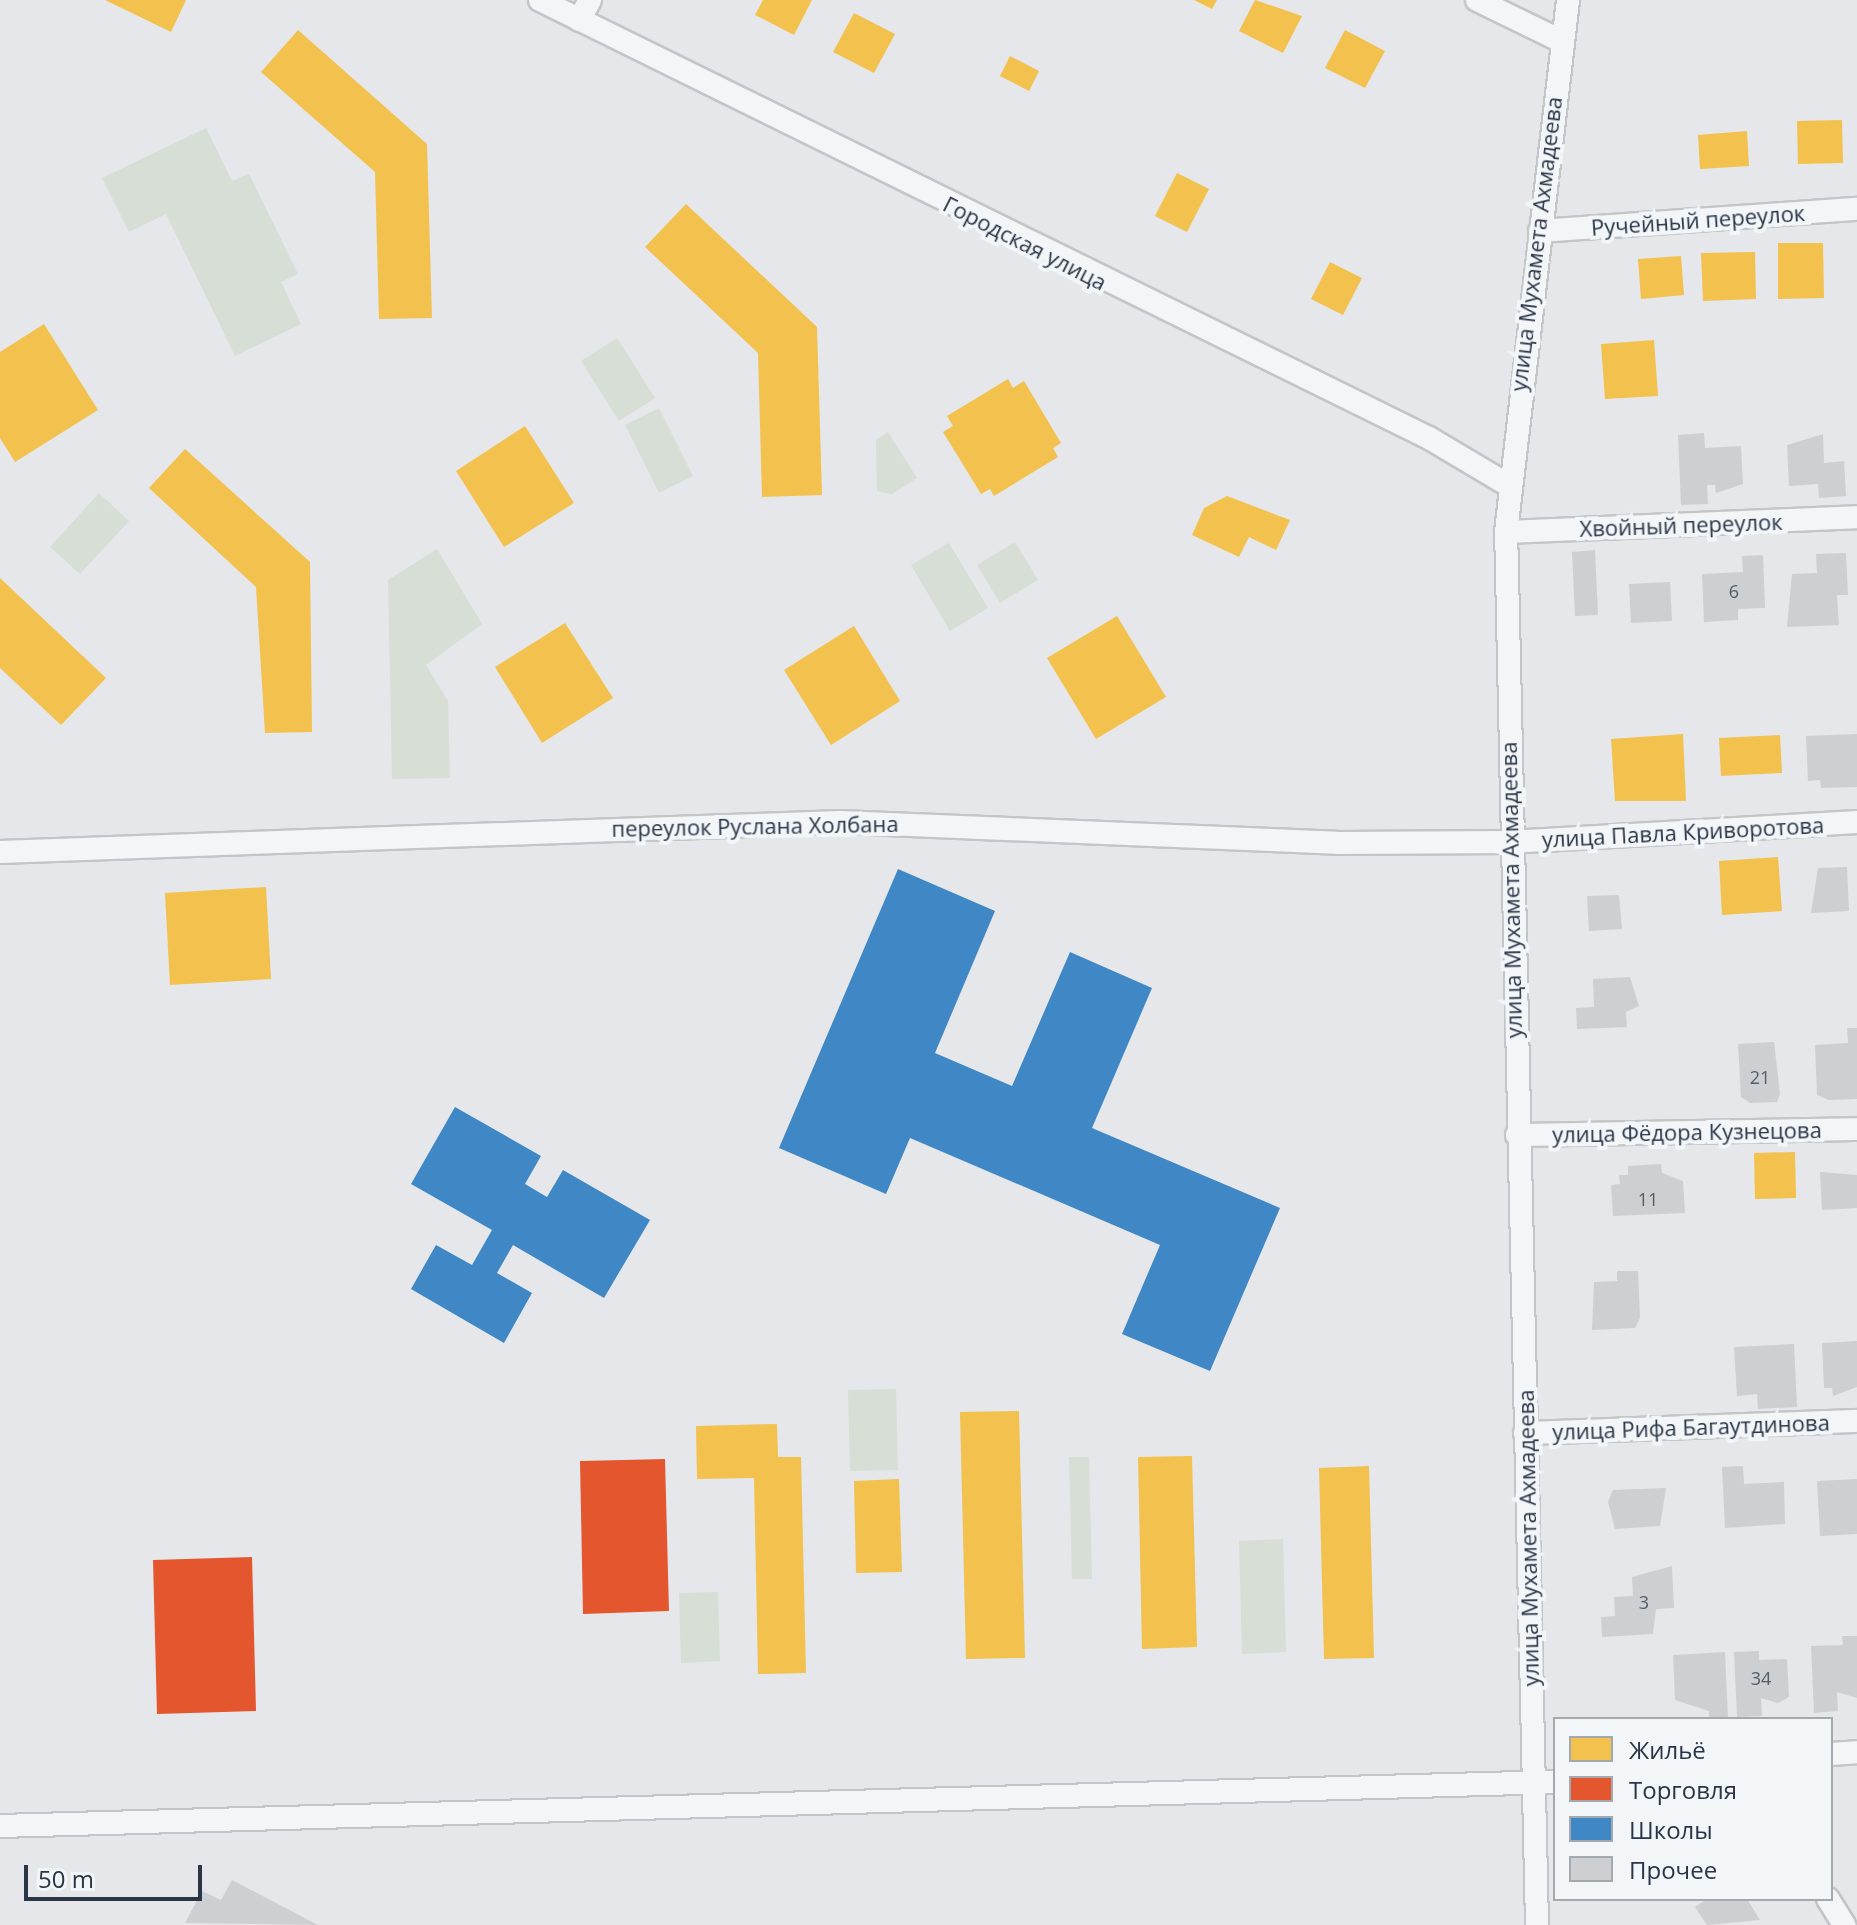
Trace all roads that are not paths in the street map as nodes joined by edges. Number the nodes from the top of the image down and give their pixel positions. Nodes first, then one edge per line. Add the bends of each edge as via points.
1 (540, 0) edge
2 (1477, 0) edge
3 (1568, 0) edge
4 (584, 10) edge
5 (1559, 40) junction
6 (1857, 209) edge
7 (1540, 231) junction
8 (1510, 486) junction
9 (1857, 517) edge
10 (1506, 532) junction
11 (1857, 822) edge
12 (1509, 842) junction
13 (0, 852) edge
14 (1857, 1129) edge
15 (1517, 1135) junction
16 (1857, 1421) edge
17 (1525, 1433) junction
18 (1857, 1752) edge
19 (1833, 1754) edge
20 (1544, 1783) edge
21 (0, 1826) edge
22 (1829, 1901) edge
23 (1537, 1925) edge
24 (1844, 1925) edge

1 - 4 street, Городская улица
2 - 5 street
3 - 5 street, улица Мухамета Ахмадеева
4 - 8 street, Городская улица via 1429,438
5 - 7 street, улица Мухамета Ахмадеева
6 - 7 street, Ручейный переулок
7 - 8 street, улица Мухамета Ахмадеева
8 - 10 street, улица Мухамета Ахмадеева
9 - 10 street, Хвойный переулок
10 - 12 street, улица Мухамета Ахмадеева
11 - 12 street, улица Павла Криворотова
12 - 13 street, переулок Руслана Холбана via 1337,843 840,822
12 - 15 street, улица Мухамета Ахмадеева
14 - 15 street, улица Фёдора Кузнецова
15 - 17 street, улица Мухамета Ахмадеева
16 - 17 street, улица Рифа Багаутдинова
17 - 20 street, улица Мухамета Ахмадеева
18 - 19 street
20 - 21 street
20 - 23 street, улица Мухамета Ахмадеева
22 - 24 street

